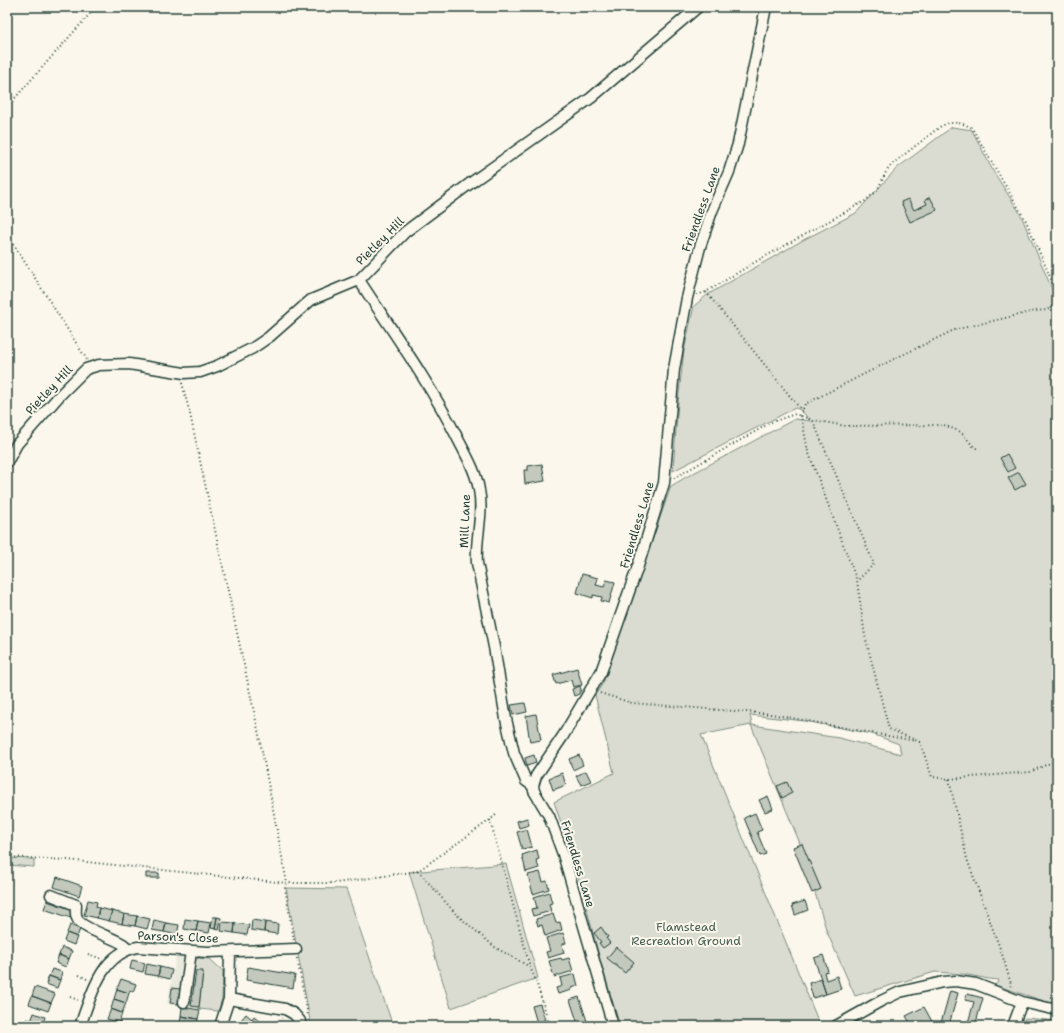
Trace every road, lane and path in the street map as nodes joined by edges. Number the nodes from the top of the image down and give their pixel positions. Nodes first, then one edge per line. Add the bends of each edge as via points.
1 (96, 7) edge
2 (698, 7) edge
3 (766, 7) edge
4 (7, 107) edge
5 (7, 234) edge
6 (358, 280) junction
7 (706, 292) junction
8 (1057, 293) edge
9 (687, 298) junction
10 (1057, 303) edge
11 (91, 367) junction
12 (184, 373) junction
13 (802, 411) junction
14 (800, 416) junction
15 (813, 420) junction
16 (978, 449) dead end
17 (7, 462) edge
18 (664, 483) junction
19 (856, 581) junction
20 (591, 690) junction
21 (920, 742) junction
22 (1057, 760) edge
23 (949, 779) junction
24 (534, 786) junction
25 (498, 813) dead end
26 (490, 820) junction
27 (7, 856) edge
28 (418, 871) junction
29 (286, 883) junction
30 (51, 895) dead end
31 (129, 949) junction
32 (296, 949) dead end
33 (191, 952) junction
34 (230, 952) junction
35 (530, 967) junction
36 (1006, 996) junction
37 (229, 999) junction
38 (184, 1002) dead end
39 (1022, 1002) junction
40 (1057, 1010) edge
41 (80, 1026) edge
42 (220, 1026) edge
43 (300, 1026) edge
44 (550, 1026) edge
45 (613, 1026) edge
46 (836, 1026) edge
47 (1014, 1026) edge

1 - 4 path
2 - 6 street, Pietley Hill via 591,98 405,232
3 - 9 street, Friendless Lane via 738,144 700,247
5 - 11 path
6 - 12 street, Pietley Hill via 311,300 253,348 200,372
6 - 24 street, Mill Lane via 444,411 477,480 481,503 477,563 506,719 514,753 526,781
7 - 8 path via 865,201 877,191 886,172 896,161 941,126 954,122 972,128 1026,221
7 - 9 path
7 - 13 path
9 - 18 street, Friendless Lane via 674,369
10 - 13 path via 1047,310 954,330 805,404
11 - 12 street, Pietley Hill via 129,364
11 - 17 street, Pietley Hill via 79,375 60,395 17,444
12 - 29 path via 182,386 257,722
13 - 14 path
14 - 15 path
14 - 18 path via 795,414 772,422
14 - 19 path via 808,451
15 - 16 path via 846,426 944,425 961,432
15 - 19 path via 874,564
18 - 20 street, Friendless Lane via 601,672
19 - 21 path via 864,636 889,729
20 - 21 path via 632,703 771,714
20 - 24 street, Friendless Lane via 536,776
21 - 23 path via 932,777
22 - 23 path via 1030,772
23 - 36 path via 967,859 1011,984
24 - 45 street, Friendless Lane via 563,854
25 - 26 path
26 - 28 path
26 - 35 path
27 - 29 path
28 - 29 path via 336,883
28 - 35 path via 457,915 496,948
30 - 31 street via 76,905 76,917 79,921
31 - 33 street, Parson's Close
31 - 41 street, Parson's Close via 113,960 101,975
32 - 34 street, Parson's Close
33 - 34 street, Parson's Close
33 - 38 street
34 - 37 street
35 - 44 path
36 - 39 street
36 - 46 street via 976,984 943,982 900,992
37 - 42 street
37 - 43 street via 285,1009 294,1014 300,1021
39 - 40 street
39 - 47 street

